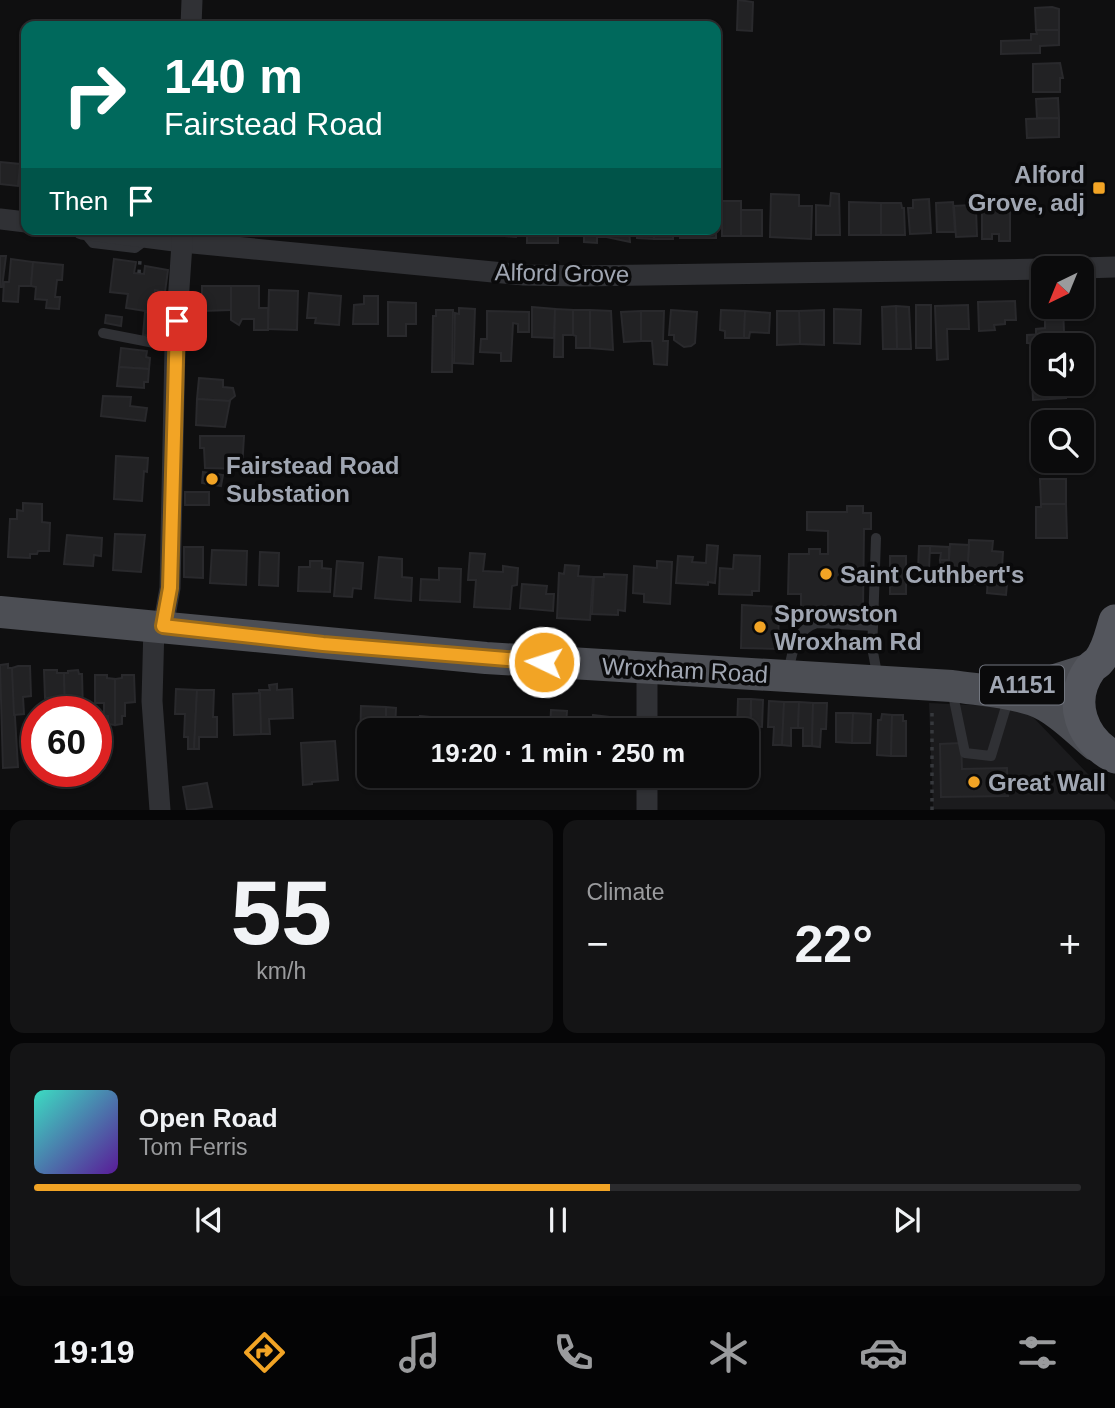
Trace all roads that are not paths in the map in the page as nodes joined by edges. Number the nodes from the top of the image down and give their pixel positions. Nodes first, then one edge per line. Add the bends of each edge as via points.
1 (192, 0) edge
2 (191, 21) edge
3 (0, 219) edge
4 (21, 221) edge
5 (133, 235) edge
6 (182, 236) edge
7 (1115, 267) edge
8 (1094, 268) edge
9 (1031, 269) edge
10 (103, 333) dead end
11 (175, 347) junction
12 (876, 538) dead end
13 (0, 612) edge
14 (1115, 621) edge
15 (158, 626) junction
16 (873, 626) junction
17 (1102, 661) edge
18 (647, 669) junction
19 (788, 675) junction
20 (878, 681) junction
21 (942, 685) junction
22 (1010, 694) junction
23 (647, 718) edge
24 (1107, 755) edge
25 (647, 788) edge
26 (160, 810) edge
27 (647, 810) edge

1 - 2 street
3 - 4 street
5 - 6 street, Alford Grove
6 - 9 street, Alford Grove via 536,275
6 - 11 street
7 - 8 street
10 - 11 lane
11 - 15 street via 170,588
12 - 16 lane
13 - 15 main road, Wroxham Road / A1151
14 - 17 highway
15 - 18 main road, Wroxham Road / A1151 via 411,652
15 - 26 street via 152,701
16 - 19 lane via 817,623 803,629 795,642
16 - 20 lane
17 - 21 main road, Wroxham Road / A1151 via 1052,681
17 - 24 highway via 1079,703 1082,725
18 - 19 main road, Wroxham Road / A1151
18 - 23 street
19 - 20 main road, Wroxham Road / A1151
20 - 21 main road, Wroxham Road / A1151
21 - 22 main road, Wroxham Road / A1151
21 - 22 lane via 965,753 991,755
22 - 24 main road, Wroxham Road / A1151 via 1057,714
25 - 27 street

